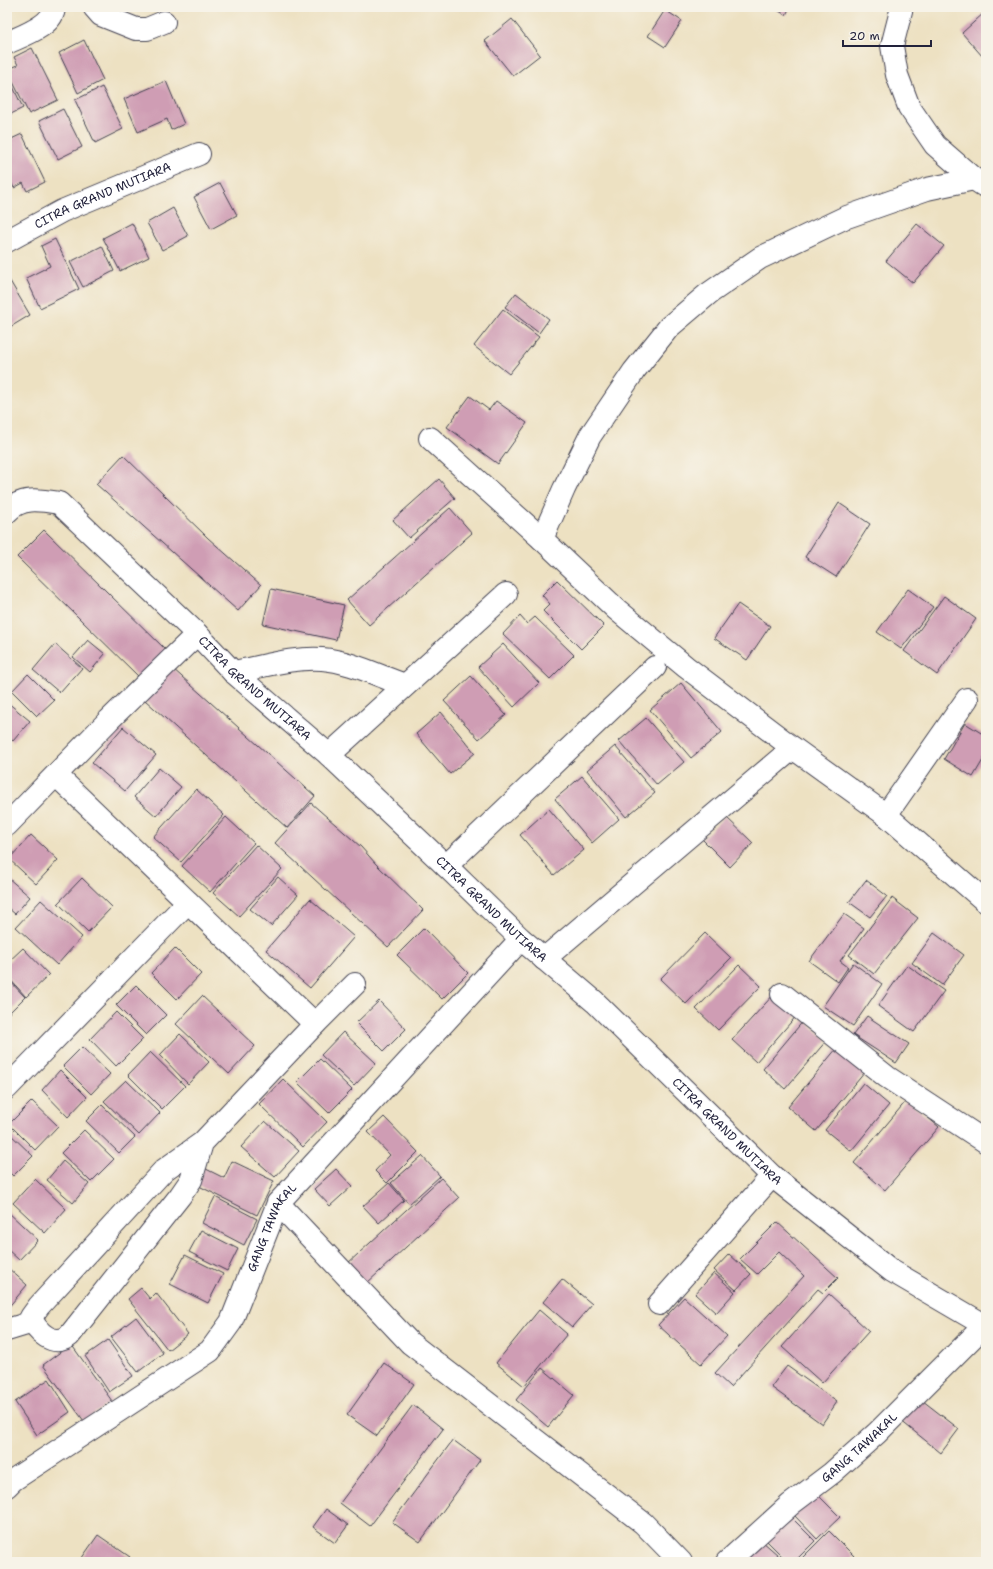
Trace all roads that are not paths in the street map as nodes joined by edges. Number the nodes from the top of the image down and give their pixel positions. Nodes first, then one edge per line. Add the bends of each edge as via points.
1 (54, 7) edge
2 (94, 7) edge
3 (902, 7) edge
4 (164, 22) dead end
5 (7, 43) edge
6 (199, 154) dead end
7 (980, 183) edge
8 (7, 241) edge
9 (430, 438) dead end
10 (7, 512) edge
11 (542, 539) junction
12 (506, 594) dead end
13 (197, 634) junction
14 (655, 667) dead end
15 (233, 672) junction
16 (404, 685) junction
17 (967, 699) dead end
18 (793, 748) junction
19 (329, 755) junction
20 (56, 774) junction
21 (886, 815) junction
22 (7, 825) edge
23 (446, 866) junction
24 (188, 902) junction
25 (986, 902) edge
26 (521, 939) junction
27 (544, 959) junction
28 (356, 984) dead end
29 (782, 994) dead end
30 (315, 1024) junction
31 (7, 1088) edge
32 (986, 1142) edge
33 (202, 1143) junction
34 (772, 1176) junction
35 (278, 1203) junction
36 (659, 1304) dead end
37 (33, 1322) junction
38 (986, 1325) edge
39 (7, 1330) edge
40 (7, 1486) edge
41 (673, 1560) edge
42 (727, 1562) edge

1 - 5 street via 52,16 42,27
2 - 4 street via 100,15 136,29 147,29
3 - 7 street via 892,46 897,75 909,107 935,144
6 - 8 street, CITRA GRAND MUTIARA via 62,211
7 - 11 street via 927,190 844,218 760,258 708,294 669,327 634,371 590,436
9 - 11 street
10 - 13 street, CITRA GRAND MUTIARA via 27,500 39,499 59,503
11 - 18 street via 616,609 686,667
12 - 16 street
13 - 15 street, CITRA GRAND MUTIARA
13 - 20 street
14 - 23 street
15 - 16 street via 302,659 323,659
15 - 19 street, CITRA GRAND MUTIARA
16 - 19 street
17 - 21 street
18 - 21 street
18 - 27 street
19 - 23 street, CITRA GRAND MUTIARA
20 - 22 street
20 - 24 street
21 - 25 street
23 - 26 street, CITRA GRAND MUTIARA
24 - 30 street
24 - 31 street
26 - 27 street, CITRA GRAND MUTIARA
26 - 35 street, GANG TAWAKAL
27 - 34 street, CITRA GRAND MUTIARA via 596,1002
28 - 30 street
29 - 32 street via 887,1077
30 - 33 street
33 - 37 street via 164,1170 33,1312
33 - 37 street via 191,1180 180,1196 69,1336 62,1340 54,1340 42,1333
34 - 36 street
34 - 38 street, CITRA GRAND MUTIARA via 892,1271
35 - 40 street, GANG TAWAKAL via 231,1322 210,1351
35 - 41 street via 410,1343 643,1523
37 - 39 street
38 - 42 street, GANG TAWAKAL via 832,1474 791,1504

